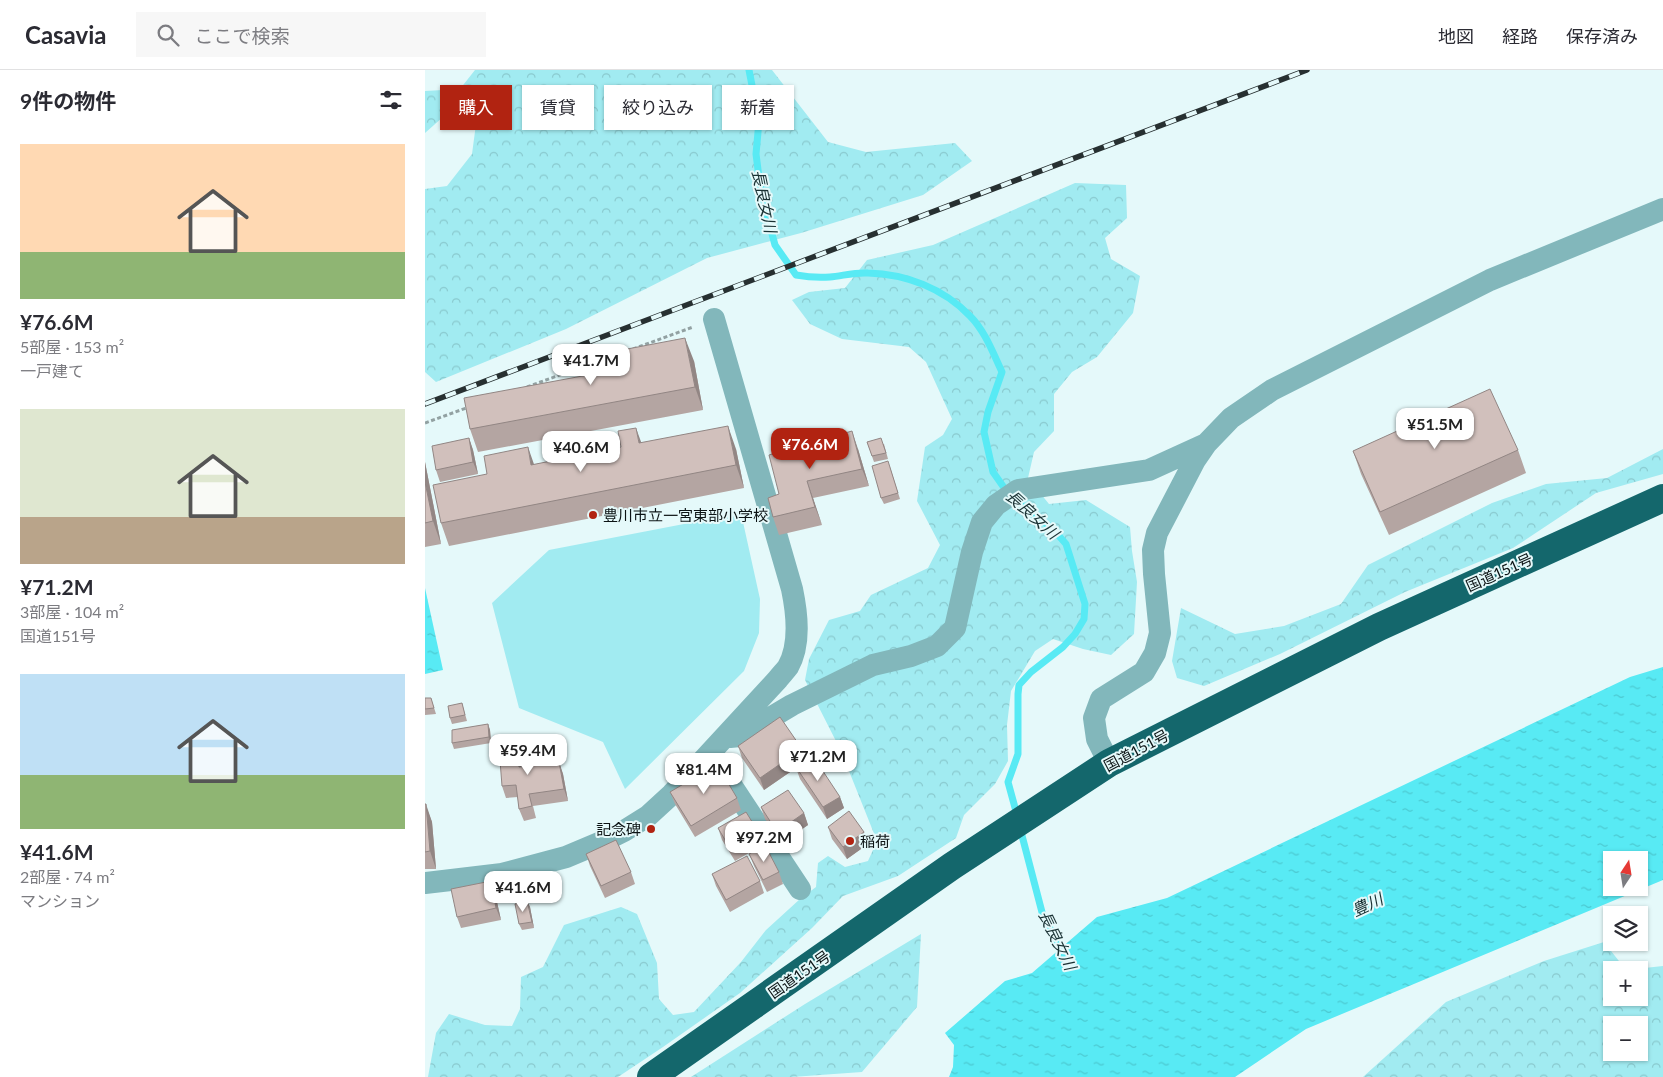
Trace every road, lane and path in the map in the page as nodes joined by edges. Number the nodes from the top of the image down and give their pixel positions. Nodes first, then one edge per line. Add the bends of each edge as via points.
1 (1663, 210) edge
2 (714, 319) joint
3 (630, 349) edge
4 (612, 356) edge
5 (518, 390) edge
6 (472, 406) edge
7 (425, 423) edge
8 (1206, 444) junction
9 (1663, 498) edge
10 (717, 746) junction
11 (1109, 763) junction
12 (425, 883) edge
13 (800, 889) dead end
14 (651, 1077) edge

1 - 8 street via 1490,280 1367,341 1272,390 1231,418
2 - 3 path
2 - 10 street via 797,614 794,650 788,667
4 - 5 path
6 - 7 path
8 - 10 street via 1149,470 1018,490 996,506 982,522 955,628 937,646 873,666 792,704 740,736
8 - 11 street via 1155,541 1153,574 1160,633 1155,653 1145,672 1101,699 1094,718 1097,739
9 - 11 highway, 国道151号 via 1379,627
10 - 12 street via 648,816 604,842 502,874
10 - 13 street
11 - 14 highway, 国道151号 via 944,872

